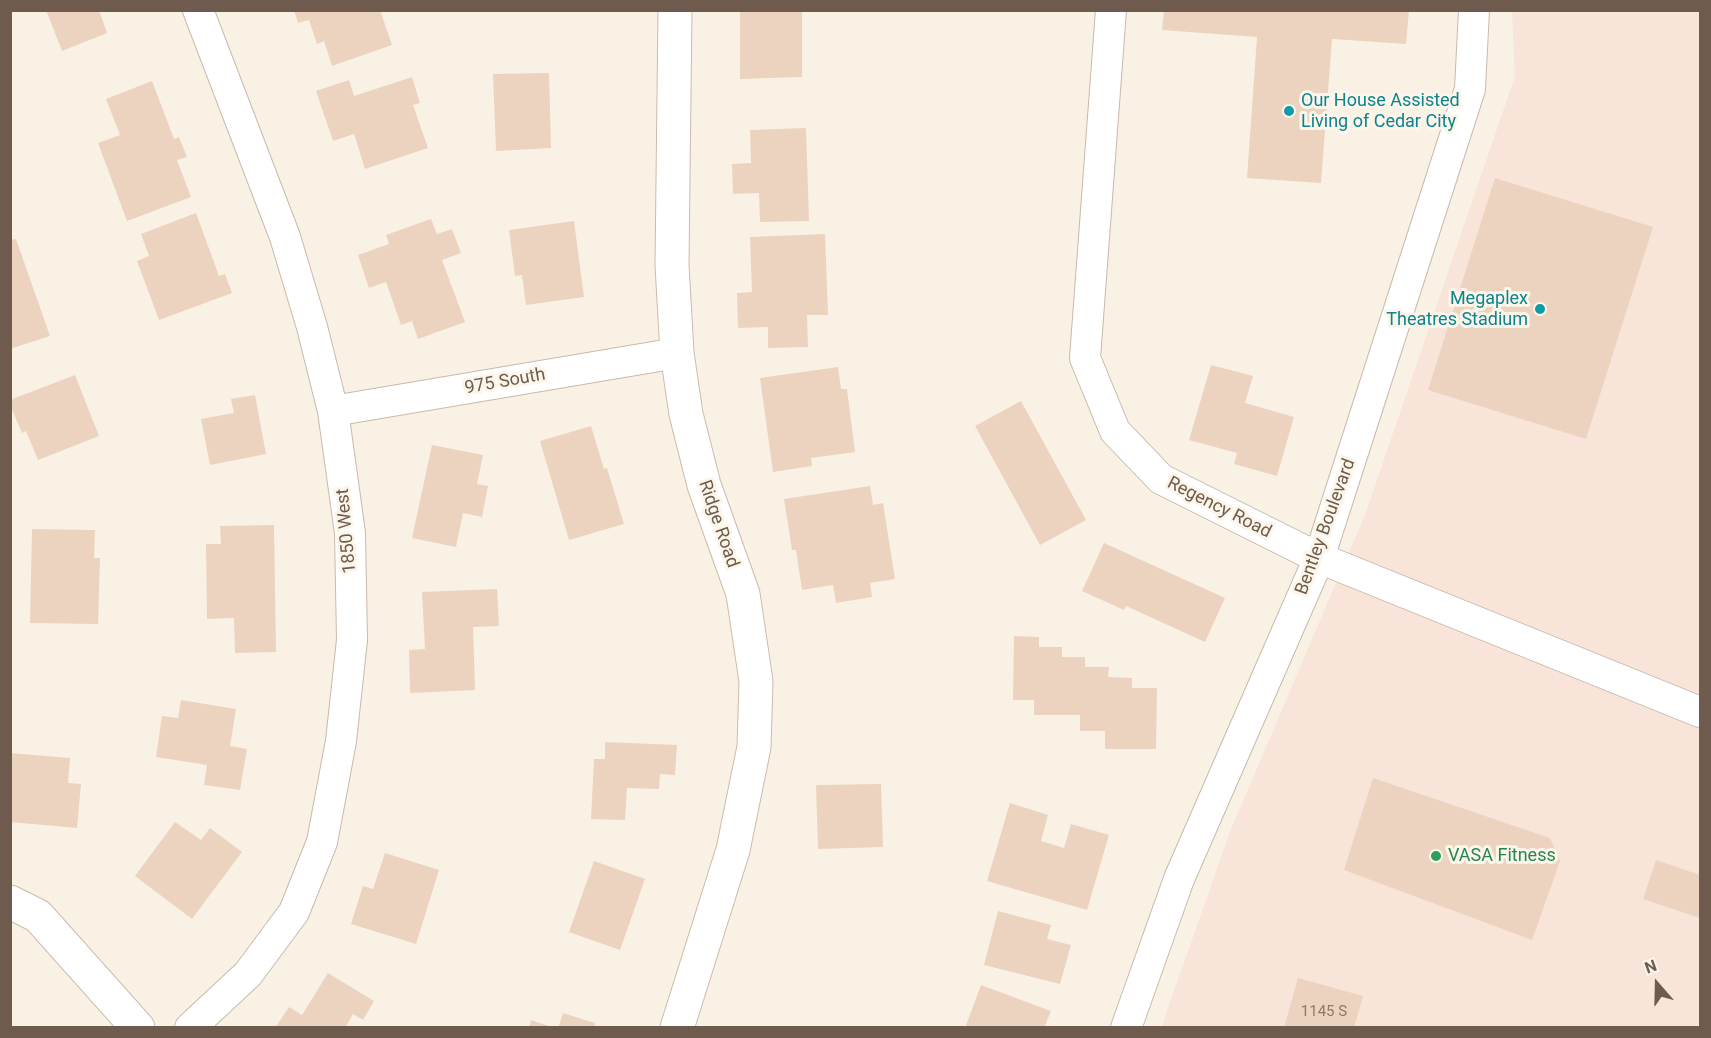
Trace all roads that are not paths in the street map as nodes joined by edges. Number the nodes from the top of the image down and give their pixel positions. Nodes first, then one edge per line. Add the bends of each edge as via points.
1 (198, 10) edge
2 (675, 10) edge
3 (1112, 10) edge
4 (1474, 10) edge
5 (677, 353) junction
6 (333, 411) junction
7 (1319, 558) junction
8 (1701, 712) edge
9 (10, 902) edge
10 (138, 1028) edge
11 (190, 1028) edge
12 (677, 1028) edge
13 (1126, 1028) edge

1 - 6 street, 1850 West via 285,237
2 - 5 street, Ridge Road via 672,265
3 - 7 street, Regency Road via 1085,358 1115,431 1161,479
4 - 7 street, Bentley Boulevard via 1470,89
5 - 6 street, 975 South
5 - 12 street, Ridge Road via 686,414 704,485 743,594 756,681 754,747 734,850
6 - 11 street, 1850 West via 350,533 352,640 341,741 322,843 294,912 248,974
7 - 8 street, Regency Road
7 - 13 street, Bentley Boulevard via 1179,879
9 - 10 street via 38,916

